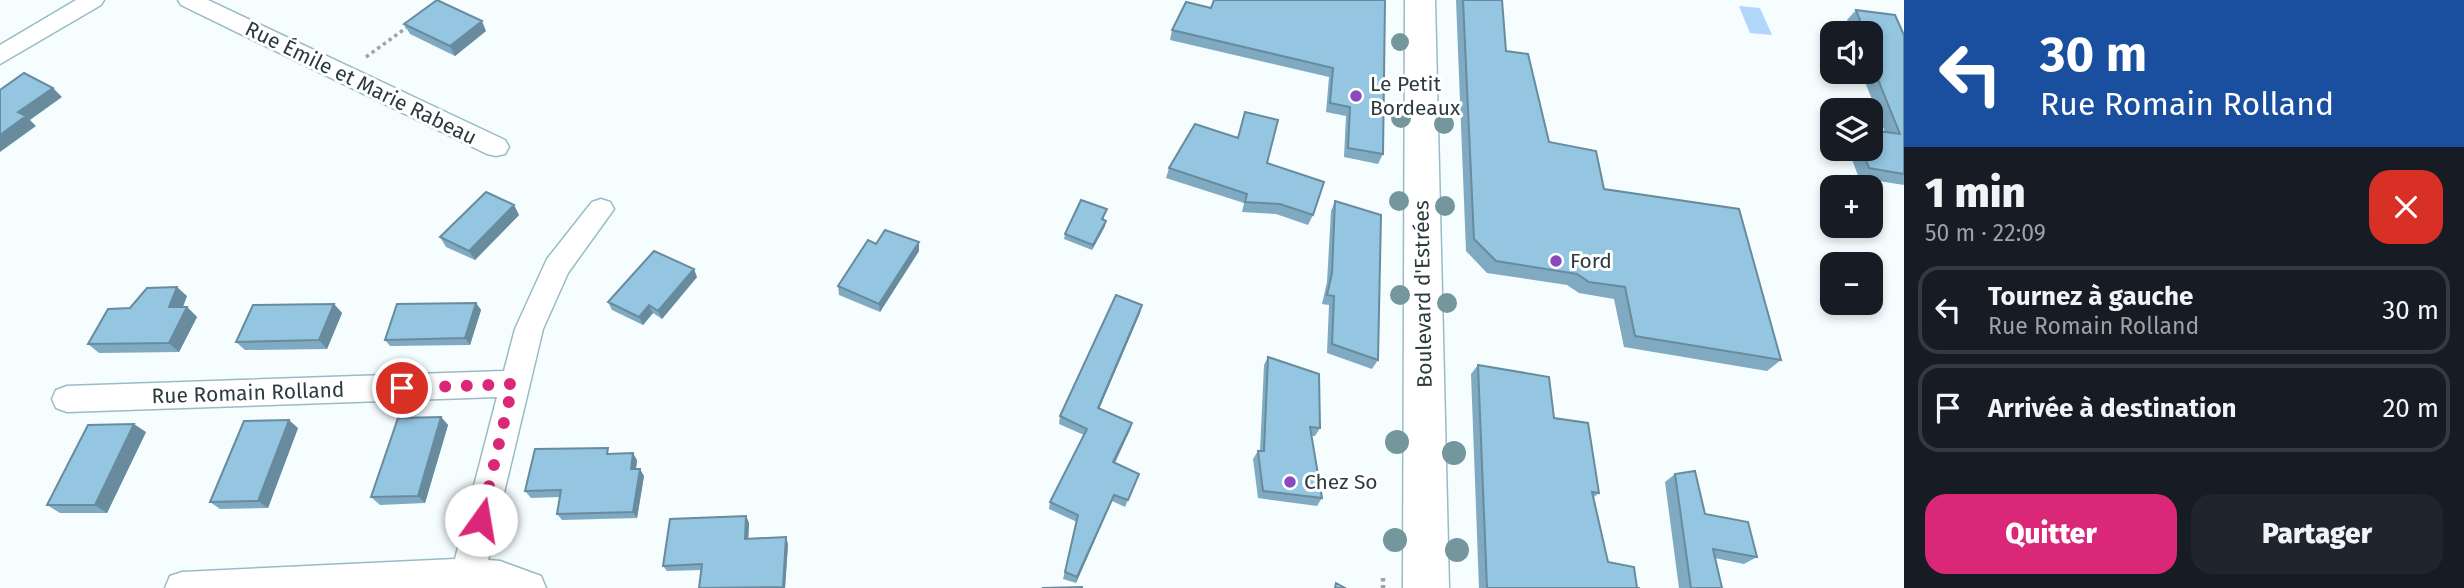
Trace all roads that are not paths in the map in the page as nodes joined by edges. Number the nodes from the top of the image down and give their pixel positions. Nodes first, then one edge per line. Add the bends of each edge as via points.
1 (93, 0) edge
2 (189, 0) edge
3 (1420, 0) edge
4 (0, 56) edge
5 (496, 147) dead end
6 (601, 209) dead end
7 (513, 384) junction
8 (67, 399) dead end
9 (466, 581) edge
10 (182, 588) edge
11 (529, 588) edge
12 (1426, 588) edge

1 - 4 street
2 - 5 street, Rue Émile et Marie Rabeau
3 - 12 main road, Boulevard d'Estrées
6 - 7 street via 557,267 541,298
7 - 8 street, Rue Romain Rolland
7 - 9 street
9 - 10 street
9 - 11 street via 500,577

